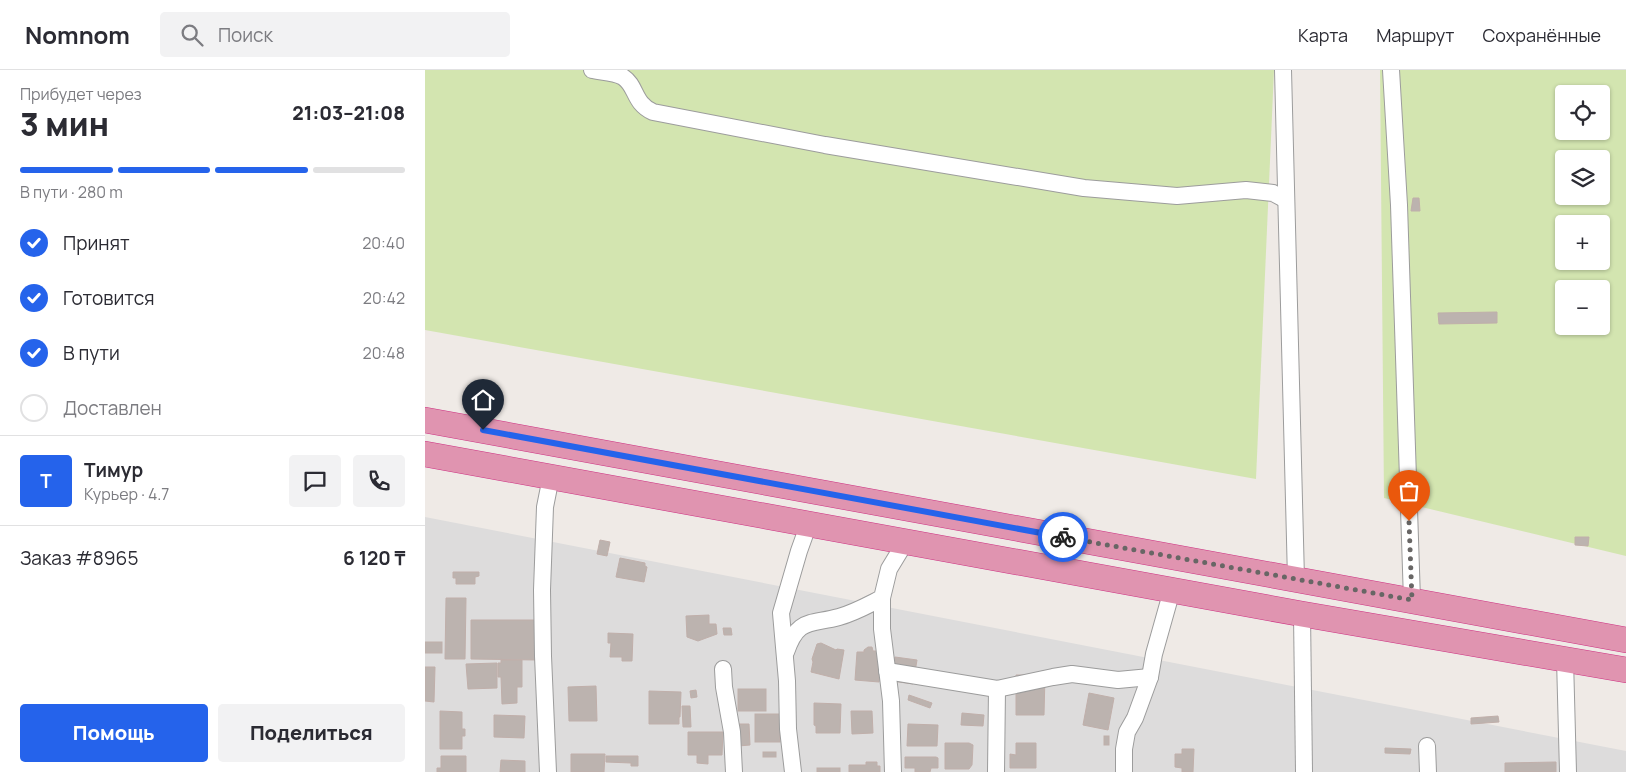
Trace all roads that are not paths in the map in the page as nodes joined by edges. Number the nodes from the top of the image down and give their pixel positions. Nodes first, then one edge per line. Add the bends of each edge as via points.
1 (592, 70) edge
2 (1283, 70) edge
3 (1391, 70) edge
4 (622, 73) edge
5 (1286, 200) junction
6 (425, 420) edge
7 (425, 454) edge
8 (551, 477) junction
9 (809, 523) junction
10 (906, 541) junction
11 (1296, 579) junction
12 (1172, 590) junction
13 (882, 598) junction
14 (1412, 600) junction
15 (1302, 614) junction
16 (1626, 640) edge
17 (785, 654) junction
18 (1565, 659) junction
19 (723, 669) dead end
20 (887, 670) junction
21 (1626, 670) edge
22 (1150, 677) junction
23 (997, 689) junction
24 (1427, 746) dead end
25 (548, 772) edge
26 (734, 772) edge
27 (793, 772) edge
28 (893, 772) edge
29 (996, 772) edge
30 (1125, 772) edge
31 (1304, 772) edge
32 (1428, 772) edge
33 (1568, 772) edge

1 - 4 street
2 - 5 street
3 - 14 street via 1399,205
4 - 5 street via 641,105 653,112 749,131 1084,188 1177,196 1246,190 1273,193
5 - 11 street
6 - 11 highway
7 - 8 highway
8 - 9 highway
8 - 25 street via 545,507 542,590
9 - 10 highway
9 - 17 street via 781,613
10 - 12 highway
10 - 13 street via 889,569
11 - 14 highway
12 - 15 highway
12 - 22 street
13 - 17 street via 854,612 804,625 794,632
13 - 20 street
14 - 16 highway
15 - 18 highway
15 - 31 street
17 - 27 street
18 - 21 highway
18 - 33 street
19 - 26 street
20 - 23 street
20 - 28 street
22 - 23 street via 1118,680 1072,674
22 - 30 street via 1127,732
23 - 29 street
24 - 32 street

